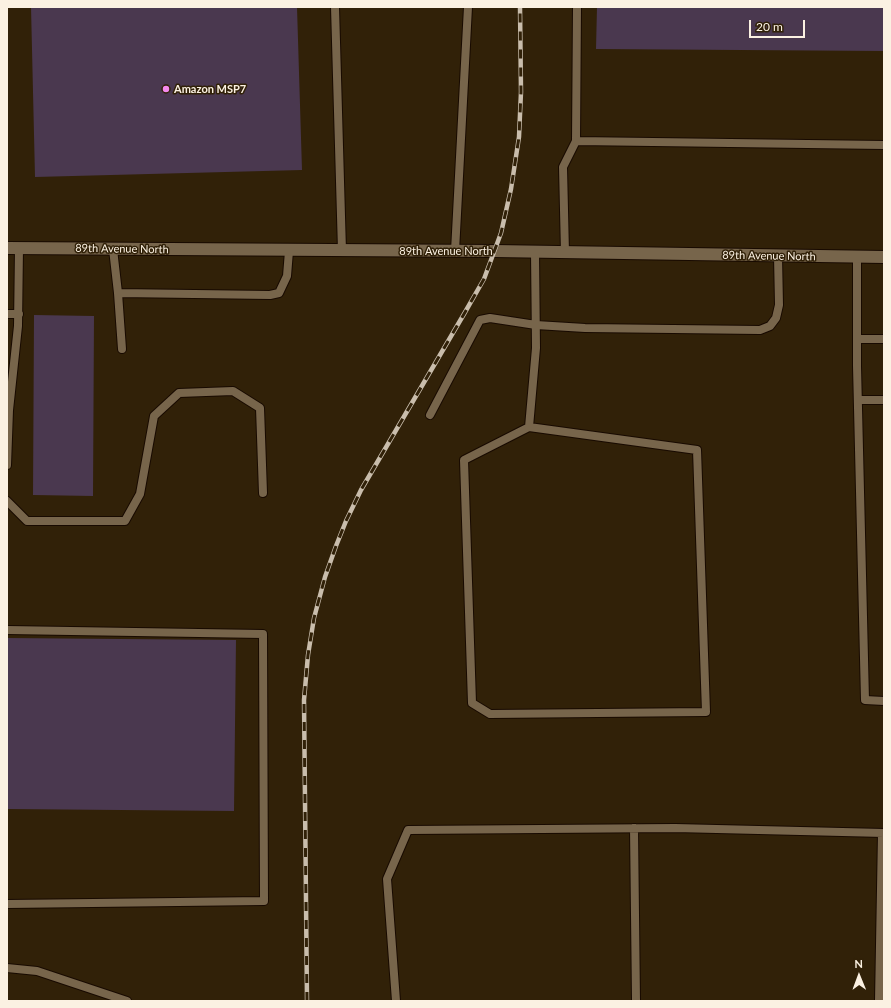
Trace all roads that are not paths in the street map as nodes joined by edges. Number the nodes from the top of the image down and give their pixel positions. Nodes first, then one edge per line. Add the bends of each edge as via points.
1 (335, 7) edge
2 (468, 7) edge
3 (577, 7) edge
4 (576, 141) junction
5 (884, 145) edge
6 (7, 248) edge
7 (19, 248) junction
8 (113, 248) junction
9 (289, 251) junction
10 (342, 251) junction
11 (455, 251) junction
12 (535, 252) junction
13 (565, 253) junction
14 (778, 256) junction
15 (857, 256) junction
16 (884, 257) edge
17 (118, 293) junction
18 (7, 314) edge
19 (18, 314) junction
20 (536, 325) junction
21 (857, 339) junction
22 (884, 339) edge
23 (122, 349) dead end
24 (858, 400) junction
25 (884, 400) edge
26 (430, 415) dead end
27 (529, 427) junction
28 (7, 465) edge
29 (263, 493) dead end
30 (7, 501) edge
31 (7, 630) edge
32 (884, 701) edge
33 (634, 828) junction
34 (883, 833) edge
35 (7, 904) edge
36 (7, 968) edge
37 (126, 1001) edge
38 (396, 1001) edge
39 (636, 1001) edge
40 (879, 1001) edge

1 - 10 lane
2 - 11 lane
3 - 4 lane
4 - 5 lane
4 - 13 lane via 563,167
6 - 7 street, 89th Avenue North
7 - 8 street, 89th Avenue North
7 - 19 lane
8 - 9 street, 89th Avenue North
8 - 17 lane
9 - 10 street, 89th Avenue North
9 - 17 lane via 287,276 278,293
10 - 11 street, 89th Avenue North
11 - 12 street, 89th Avenue North
12 - 13 street, 89th Avenue North
12 - 20 lane
13 - 14 street, 89th Avenue North
14 - 15 street, 89th Avenue North
14 - 20 lane via 779,305 776,318 770,326 760,330
15 - 16 street, 89th Avenue North
15 - 21 lane
17 - 23 lane
18 - 19 lane
19 - 28 lane via 18,340 9,410
20 - 26 lane via 490,318 480,320
20 - 27 lane
21 - 22 lane
21 - 24 lane
24 - 25 lane
24 - 32 lane via 865,700
27 - 27 lane via 464,460 472,703 490,714 706,712 697,450
29 - 30 lane via 260,408 232,391 225,391 179,393 154,416 140,494 125,521 26,521
31 - 35 lane via 264,634 264,901
33 - 34 lane
33 - 38 lane via 408,830 387,879
33 - 39 lane
34 - 40 lane
36 - 37 lane via 37,971

